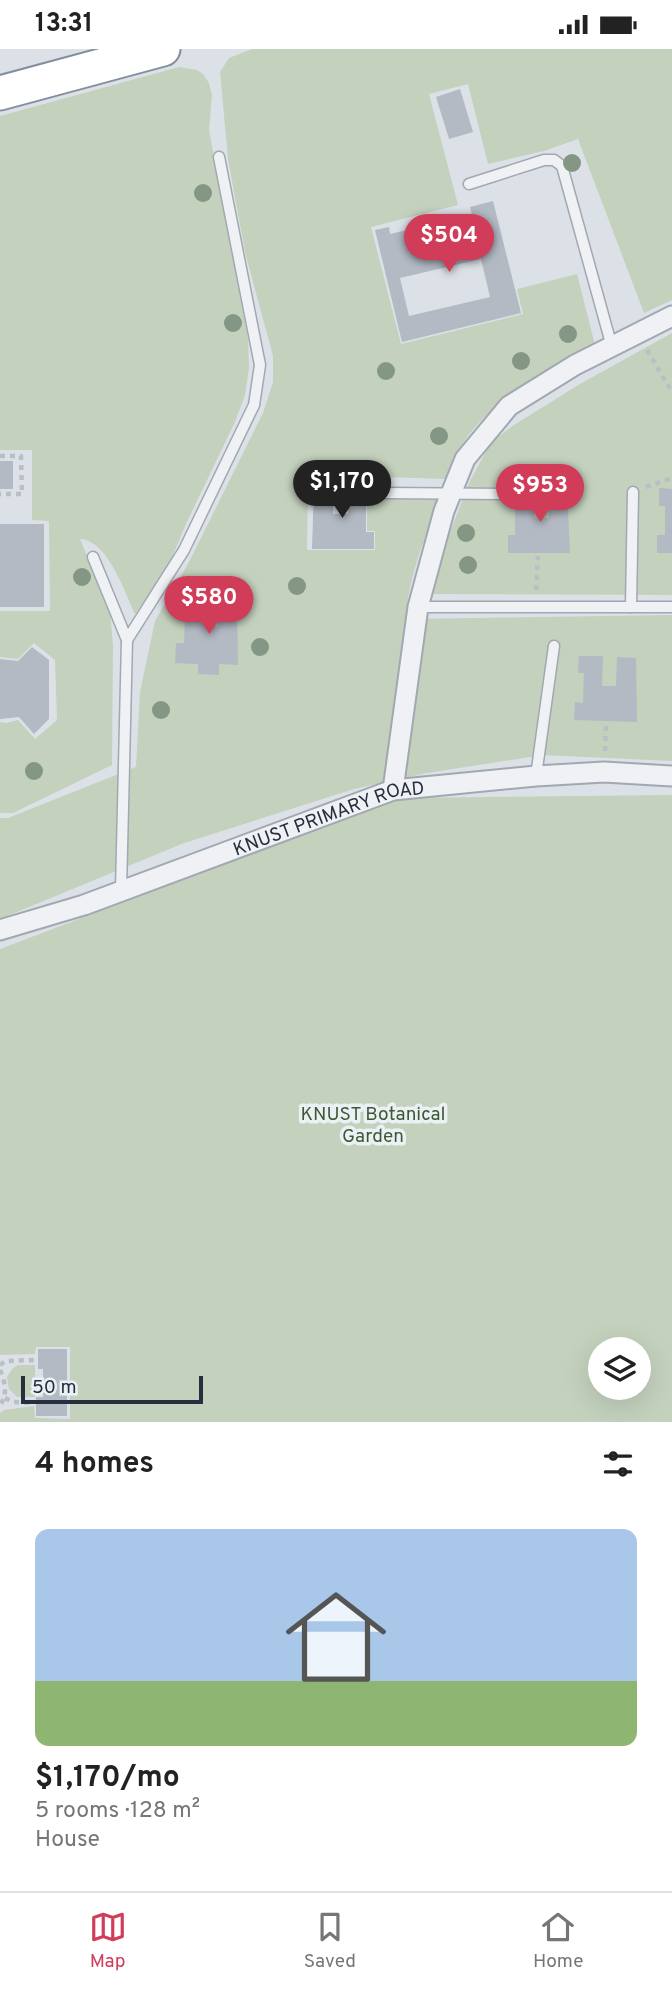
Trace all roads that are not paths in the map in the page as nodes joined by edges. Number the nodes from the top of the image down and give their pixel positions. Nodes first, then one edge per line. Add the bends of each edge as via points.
1 (163, 49) edge
2 (0, 93) edge
3 (219, 157) dead end
4 (469, 184) dead end
5 (672, 316) edge
6 (612, 348) junction
7 (633, 492) road end
8 (386, 493) dead end
9 (451, 493) junction
10 (503, 494) dead end
11 (93, 557) dead end
12 (418, 607) junction
13 (631, 607) junction
14 (672, 607) edge
15 (127, 640) junction
16 (554, 646) dead end
17 (536, 776) junction
18 (672, 776) edge
19 (393, 790) junction
20 (121, 890) junction
21 (0, 930) edge

1 - 2 highway
3 - 15 lane via 260,365 254,405 184,550
4 - 6 lane via 544,160 562,166
5 - 6 street
6 - 9 street via 509,406 465,459
7 - 13 lane
8 - 9 lane
9 - 10 lane
9 - 12 street
11 - 15 lane
12 - 13 lane
12 - 19 street
13 - 14 lane
15 - 20 lane
16 - 17 lane
17 - 18 street, KNUST PRIMARY ROAD via 604,772
17 - 19 street, KNUST PRIMARY ROAD
19 - 20 street, KNUST PRIMARY ROAD
20 - 21 street, KNUST PRIMARY ROAD

